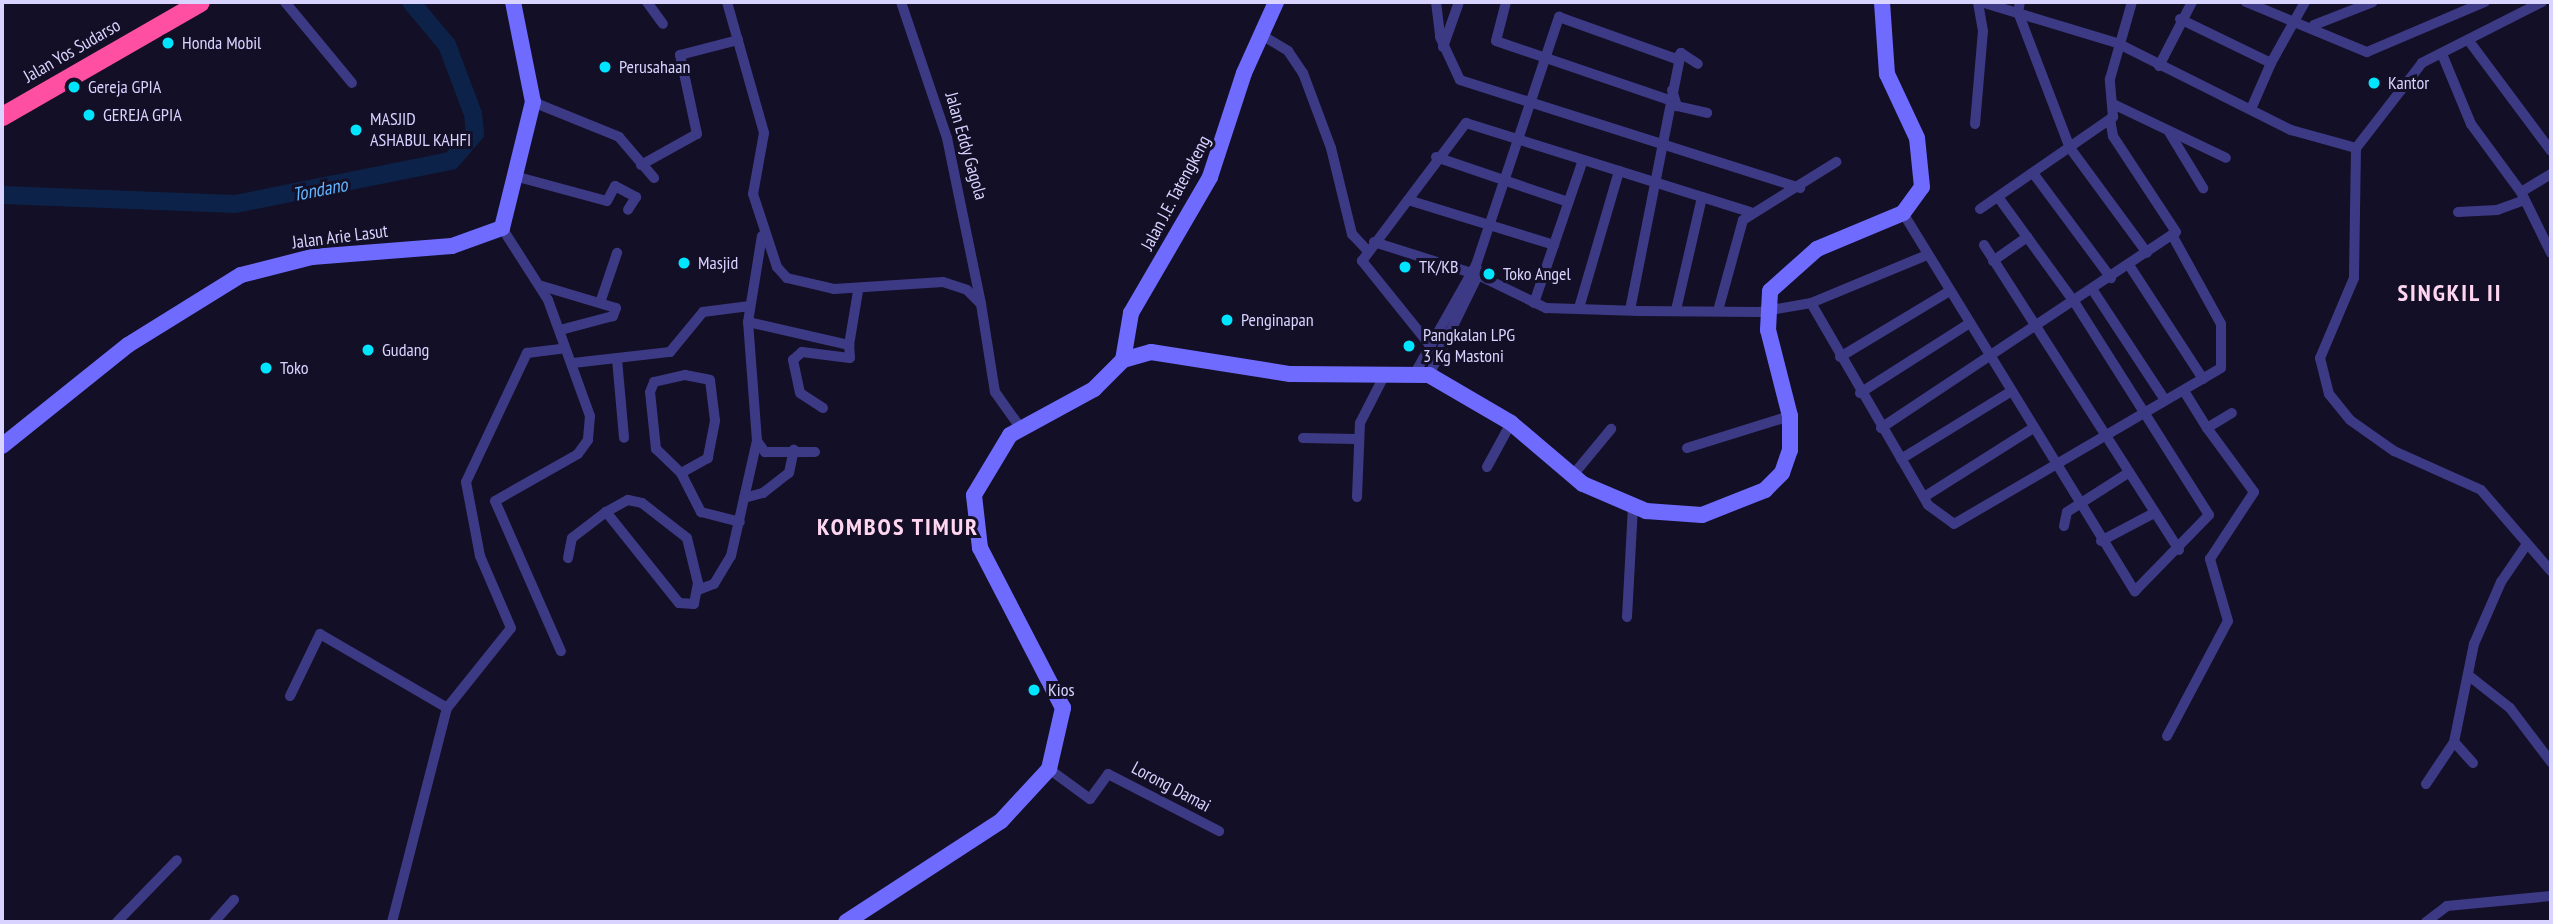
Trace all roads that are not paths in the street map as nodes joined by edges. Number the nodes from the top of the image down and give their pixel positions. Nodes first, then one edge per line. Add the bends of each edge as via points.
1 (200, 2) edge
2 (285, 2) edge
3 (513, 2) edge
4 (647, 2) edge
5 (727, 2) edge
6 (901, 2) edge
7 (1276, 2) edge
8 (1436, 2) edge
9 (1459, 2) edge
10 (1506, 2) edge
11 (1882, 2) edge
12 (1979, 2) edge
13 (2132, 2) edge
14 (2192, 2) edge
15 (2246, 2) edge
16 (2280, 2) edge
17 (2305, 2) edge
18 (2373, 2) edge
19 (2485, 2) edge
20 (2542, 2) edge
21 (2019, 7) edge
22 (2269, 11) junction
23 (2180, 19) junction
24 (2292, 23) junction
25 (663, 24) dead end
26 (2314, 25) junction
27 (1260, 34) junction
28 (738, 40) junction
29 (2469, 41) junction
30 (2117, 43) junction
31 (1443, 47) junction
32 (1681, 53) junction
33 (2442, 54) junction
34 (1543, 55) junction
35 (2271, 63) junction
36 (1698, 64) dead end
37 (2159, 66) junction
38 (352, 83) dead end
39 (1670, 95) junction
40 (1530, 98) junction
41 (533, 102) junction
42 (2113, 104) junction
43 (2250, 109) junction
44 (1707, 113) dead end
45 (2, 116) edge
46 (2110, 119) junction
47 (1975, 124) dead end
48 (2169, 132) junction
49 (1517, 138) junction
50 (1661, 142) junction
51 (2070, 148) junction
52 (2356, 148) junction
53 (2551, 151) edge
54 (1436, 157) junction
55 (2226, 158) dead end
56 (1583, 160) junction
57 (1836, 162) dead end
58 (641, 165) junction
59 (1619, 171) junction
60 (2033, 173) junction
61 (2551, 174) edge
62 (518, 177) junction
63 (654, 178) dead end
64 (1505, 182) junction
65 (1655, 182) junction
66 (1800, 188) junction
67 (2203, 188) dead end
68 (2522, 196) junction
69 (1702, 197) junction
70 (1998, 197) junction
71 (1408, 200) junction
72 (1568, 202) junction
73 (1980, 209) dead end
74 (628, 210) dead end
75 (1749, 212) junction
76 (2458, 212) dead end
77 (1903, 213) junction
78 (1491, 225) junction
79 (502, 228) junction
80 (762, 234) junction
81 (2172, 235) junction
82 (2027, 237) junction
83 (1554, 245) junction
84 (1984, 245) dead end
85 (1371, 247) junction
86 (617, 253) dead end
87 (2147, 253) junction
88 (2551, 253) edge
89 (1927, 255) junction
90 (1993, 261) junction
91 (2129, 265) junction
92 (757, 266) junction
93 (777, 267) junction
94 (1474, 270) junction
95 (2111, 278) junction
96 (542, 286) junction
97 (858, 291) junction
98 (1950, 291) junction
99 (2094, 292) junction
100 (600, 300) junction
101 (1534, 303) junction
102 (1811, 303) junction
103 (2075, 303) junction
104 (981, 304) junction
105 (750, 306) junction
106 (1719, 307) junction
107 (1579, 308) junction
108 (1767, 309) junction
109 (1630, 310) junction
110 (1676, 310) junction
111 (1443, 317) junction
112 (1456, 320) junction
113 (748, 322) junction
114 (1970, 323) junction
115 (2037, 326) junction
116 (560, 330) junction
117 (1429, 344) junction
118 (849, 345) junction
119 (561, 349) junction
120 (1991, 355) junction
121 (1840, 357) junction
122 (617, 359) junction
123 (1123, 360) junction
124 (573, 363) junction
125 (1422, 374) junction
126 (1384, 376) junction
127 (2203, 379) junction
128 (2184, 391) junction
129 (2010, 392) junction
130 (1860, 393) junction
131 (2165, 400) junction
132 (823, 408) dead end
133 (2144, 412) junction
134 (2232, 412) dead end
135 (1790, 416) junction
136 (1511, 423) junction
137 (1020, 427) junction
138 (1881, 428) junction
139 (2032, 428) junction
140 (2207, 428) junction
141 (1611, 429) dead end
142 (2105, 437) junction
143 (624, 438) dead end
144 (1303, 439) dead end
145 (1357, 439) junction
146 (757, 441) junction
147 (2, 446) edge
148 (1687, 448) dead end
149 (794, 450) junction
150 (815, 452) dead end
151 (1901, 459) junction
152 (2055, 466) junction
153 (1487, 467) dead end
154 (681, 473) junction
155 (2128, 474) junction
156 (1573, 475) junction
157 (1357, 497) dead end
158 (1924, 497) junction
159 (744, 498) junction
160 (2079, 504) junction
161 (1633, 506) junction
162 (606, 512) junction
163 (2154, 513) junction
164 (740, 522) junction
165 (2064, 526) dead end
166 (2101, 541) junction
167 (2527, 544) junction
168 (2179, 550) junction
169 (568, 558) dead end
170 (2551, 571) edge
171 (698, 590) junction
172 (1627, 617) dead end
173 (561, 651) dead end
174 (2468, 676) junction
175 (290, 695) dead end
176 (447, 708) junction
177 (2166, 736) dead end
178 (2454, 742) junction
179 (2551, 762) edge
180 (2473, 763) dead end
181 (1049, 769) junction
182 (2426, 784) dead end
183 (1219, 831) dead end
184 (177, 860) dead end
185 (2551, 896) edge
186 (234, 900) dead end
187 (117, 922) edge
188 (214, 922) edge
189 (392, 922) edge
190 (846, 922) edge
191 (2426, 922) edge

1 - 45 highway, Jalan Yos Sudarso
2 - 38 street
3 - 41 street
4 - 25 street
5 - 28 street
6 - 104 street, Jalan Eddy Gagola via 947,138
7 - 27 street, Jalan J.E. Tatengkeng
8 - 31 street
9 - 31 street
10 - 34 street via 1494,39
11 - 77 street via 1889,84 1922,155 1922,187
12 - 21 street
12 - 47 street via 1983,31
13 - 30 street
14 - 23 street
15 - 22 street
16 - 22 street
17 - 24 street
18 - 26 street
19 - 26 street via 2376,51
20 - 29 street
21 - 30 street
21 - 51 street
22 - 24 street
23 - 35 street
23 - 37 street
24 - 26 street
24 - 35 street
27 - 85 street via 1288,51 1303,73 1331,148 1352,234
27 - 123 street, Jalan J.E. Tatengkeng via 1210,177 1131,313
28 - 58 street via 680,55 697,134
28 - 80 street via 764,133 753,194
29 - 33 street
29 - 53 street
30 - 37 street
30 - 42 street via 2108,91
31 - 40 street via 1460,80
32 - 34 street via 1676,59 1563,15
32 - 36 street
32 - 39 street
33 - 52 street via 2411,72
33 - 68 street via 2471,124
34 - 39 street
34 - 40 street
35 - 43 street
37 - 43 street
39 - 44 street via 1677,106
39 - 50 street
40 - 49 street
40 - 50 street
41 - 58 street via 619,137
41 - 62 street
42 - 46 street
42 - 48 street
43 - 52 street via 2321,141
46 - 51 street
46 - 81 street via 2113,136 2177,226
48 - 55 street
48 - 67 street
49 - 54 street via 1466,123
49 - 56 street
49 - 64 street
50 - 65 street
50 - 66 street
51 - 60 street
51 - 87 street
52 - 167 street via 2354,278 2324,338 2322,380 2337,405 2368,436 2482,490
54 - 64 street
54 - 71 street
56 - 59 street
56 - 72 street
57 - 66 street
58 - 63 street
59 - 65 street
59 - 107 street
60 - 70 street
60 - 95 street
61 - 68 street
62 - 74 street via 607,201 615,186 635,197
62 - 79 street
64 - 72 street
64 - 78 street
65 - 69 street
65 - 109 street
66 - 75 street
68 - 76 street via 2501,209
68 - 88 street
69 - 75 street
69 - 110 street
70 - 73 street
70 - 82 street
71 - 78 street
71 - 85 street
72 - 83 street
75 - 106 street via 1732,247
77 - 89 street
77 - 108 street via 1793,264 1770,291
78 - 83 street
78 - 94 street
79 - 96 street
79 - 147 street, Jalan Arie Lasut via 452,246 312,257 241,275 128,345
80 - 92 street
80 - 93 street
81 - 87 street
81 - 127 street via 2221,324 2221,368
82 - 90 street
82 - 103 street
83 - 101 street
84 - 90 street
85 - 94 street
85 - 117 street via 1362,261
86 - 100 street
87 - 91 street
89 - 98 street
89 - 102 street
90 - 115 street
91 - 95 street
91 - 127 street
92 - 93 street
92 - 105 street
93 - 97 street via 800,283
94 - 101 street
94 - 111 street
94 - 112 street
95 - 99 street
96 - 100 street
96 - 116 street
97 - 104 street via 943,282 967,290
97 - 118 street
98 - 114 street
98 - 121 street
99 - 103 street
99 - 131 street
100 - 116 street via 616,308 615,314
101 - 107 street
102 - 108 street
102 - 121 street
103 - 115 street
103 - 133 street
104 - 137 street, Jalan Eddy Gagola via 990,377
105 - 113 street
105 - 122 street via 703,312 670,352
106 - 108 street
106 - 110 street
107 - 109 street
108 - 135 street
109 - 110 street
111 - 112 street
111 - 117 street
112 - 125 street
113 - 118 street
113 - 146 street
114 - 120 street
114 - 130 street
115 - 120 street
115 - 142 street
116 - 119 street
117 - 125 street
118 - 132 street via 850,358 802,352 793,360 800,393
119 - 124 street
119 - 176 street via 527,353 466,482 480,556 511,628
120 - 129 street
120 - 138 street
121 - 130 street
122 - 124 street
122 - 143 street
123 - 126 street via 1150,352 1290,374
123 - 137 street via 1074,403
124 - 173 street via 590,416 588,440 571,459 503,493 495,504
125 - 126 street
125 - 136 street
126 - 145 street
127 - 128 street
128 - 131 street
128 - 140 street
129 - 139 street
129 - 151 street
130 - 138 street
131 - 133 street
133 - 142 street
133 - 168 street via 2209,515
134 - 140 street
135 - 148 street
135 - 161 street via 1790,450 1782,472 1747,501 1683,517
136 - 153 street
136 - 156 street
137 - 181 street via 996,451 972,508 979,548 1063,708
138 - 151 street
139 - 152 street
139 - 158 street
140 - 177 street via 2254,492 2210,559 2228,621
141 - 156 street
142 - 152 street
142 - 155 street
144 - 145 street
145 - 157 street
146 - 149 street via 765,452
146 - 159 street
149 - 150 street
149 - 159 street via 789,473 763,493
151 - 158 street
152 - 158 street via 1954,524 1936,515
152 - 160 street
154 - 154 street via 656,449 651,386 700,374 710,380 714,399 713,445 703,464
154 - 164 street via 701,512
155 - 160 street
155 - 163 street
156 - 161 street
159 - 164 street
160 - 165 street via 2063,517
160 - 166 street
161 - 172 street
162 - 169 street via 572,538
162 - 171 street via 679,603 690,608
162 - 171 street via 628,500 652,507 673,523 691,547
163 - 166 street
163 - 168 street
164 - 171 street via 722,575
166 - 168 street via 2134,591
167 - 170 street
167 - 174 street via 2487,609
174 - 178 street
174 - 179 street via 2510,708
175 - 176 street via 320,634
176 - 189 street
178 - 180 street
178 - 182 street
181 - 183 street, Lorong Damai via 1090,799 1108,774
181 - 190 street via 1002,821
184 - 187 street
185 - 191 street via 2447,906
186 - 188 street

